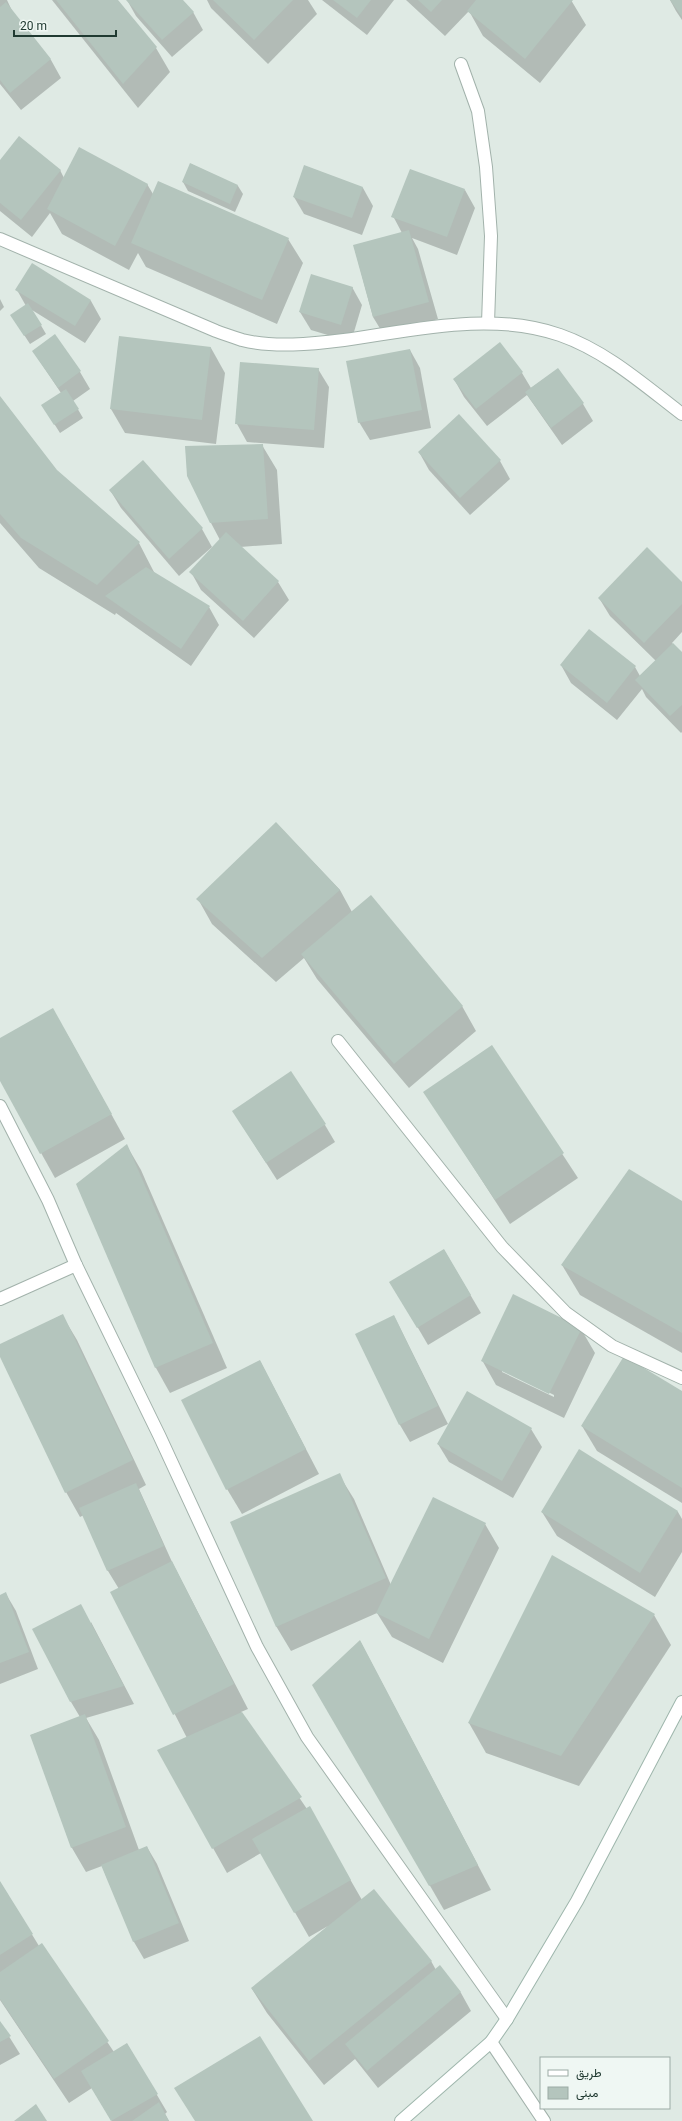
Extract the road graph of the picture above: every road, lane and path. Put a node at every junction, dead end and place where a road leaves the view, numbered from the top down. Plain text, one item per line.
1 (461, 64) dead end
2 (0, 240) edge
3 (488, 323) junction
4 (682, 414) edge
5 (338, 1040) dead end
6 (0, 1106) edge
7 (76, 1265) junction
8 (0, 1298) edge
9 (682, 1378) edge
10 (682, 1702) edge
11 (507, 2019) junction
12 (491, 2042) junction
13 (401, 2121) edge
14 (544, 2121) edge

1 - 3 street
2 - 3 street
3 - 4 street
5 - 9 street
6 - 7 street
7 - 8 street
7 - 11 street
10 - 11 street
11 - 12 street
12 - 13 street
12 - 14 street

